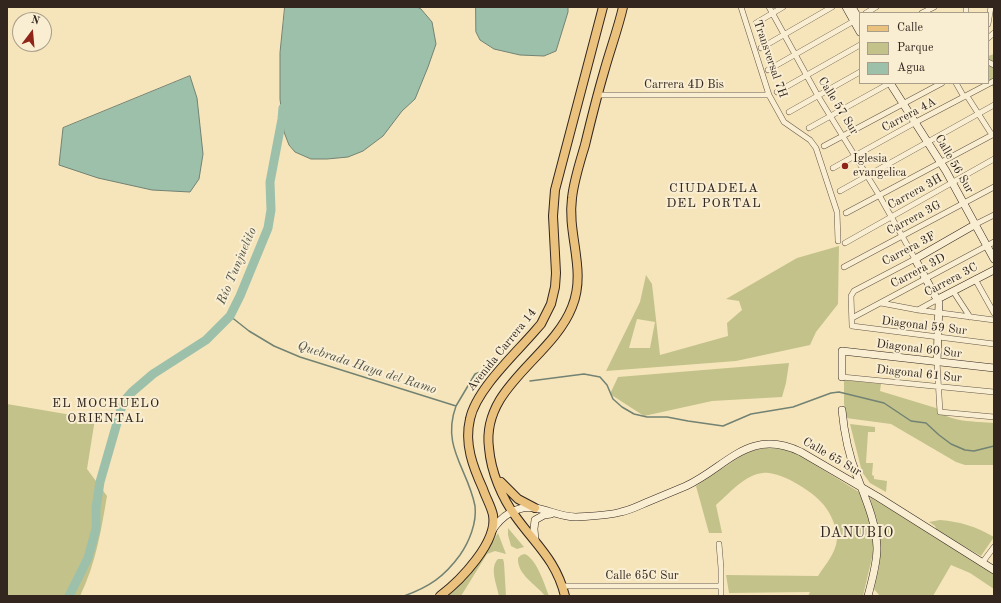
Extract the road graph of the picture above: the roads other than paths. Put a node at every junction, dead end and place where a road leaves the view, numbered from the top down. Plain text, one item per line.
1 (603, 7) edge
2 (624, 7) edge
3 (741, 7) edge
4 (769, 7) edge
5 (783, 7) edge
6 (832, 7) edge
7 (846, 7) edge
8 (852, 7) edge
9 (934, 7) edge
10 (991, 7) edge
11 (924, 12) edge
12 (772, 13) junction
13 (989, 18) edge
14 (858, 19) edge
15 (756, 23) dead end
16 (784, 35) junction
17 (859, 46) edge
18 (761, 48) dead end
19 (795, 55) junction
20 (768, 70) dead end
21 (859, 73) edge
22 (806, 76) junction
23 (888, 84) edge
24 (891, 84) edge
25 (940, 84) edge
26 (957, 84) edge
27 (988, 84) edge
28 (777, 92) dead end
29 (598, 95) junction
30 (769, 95) junction
31 (818, 96) junction
32 (966, 96) junction
33 (903, 103) junction
34 (994, 105) edge
35 (789, 112) dead end
36 (978, 114) junction
37 (831, 116) junction
38 (916, 122) junction
39 (808, 128) dead end
40 (993, 134) edge
41 (843, 135) junction
42 (928, 142) junction
43 (824, 146) dead end
44 (855, 156) junction
45 (994, 159) edge
46 (941, 162) junction
47 (833, 168) dead end
48 (867, 176) junction
49 (952, 182) junction
50 (994, 187) edge
51 (840, 191) dead end
52 (879, 195) junction
53 (964, 203) junction
54 (846, 213) dead end
55 (994, 215) edge
56 (891, 217) junction
57 (976, 224) junction
58 (902, 236) junction
59 (838, 241) dead end
60 (994, 242) edge
61 (845, 243) dead end
62 (987, 245) junction
63 (915, 259) junction
64 (994, 259) edge
65 (844, 267) dead end
66 (994, 270) edge
67 (926, 278) junction
68 (974, 279) junction
69 (953, 291) junction
70 (938, 299) junction
71 (881, 303) junction
72 (918, 310) junction
73 (939, 313) junction
74 (994, 313) edge
75 (970, 317) junction
76 (852, 318) junction
77 (994, 320) edge
78 (938, 337) junction
79 (994, 344) edge
80 (937, 362) junction
81 (994, 368) edge
82 (842, 376) joint
83 (939, 386) junction
84 (994, 392) edge
85 (842, 410) dead end
86 (994, 417) edge
87 (496, 476) junction
88 (862, 487) junction
89 (535, 508) junction
90 (512, 512) junction
91 (556, 514) junction
92 (490, 534) junction
93 (535, 540) junction
94 (719, 544) dead end
95 (994, 547) edge
96 (982, 563) junction
97 (994, 570) edge
98 (562, 586) junction
99 (721, 586) junction
100 (440, 596) edge
101 (565, 596) edge
102 (721, 596) edge
103 (868, 596) edge

1 - 92 main road, Avenida Carrera 14
2 - 29 main road
3 - 30 street, Transversal 7H
4 - 12 street, Calle 57 Sur
5 - 12 street
6 - 16 street
7 - 14 street
8 - 14 street
9 - 11 street
10 - 13 street
12 - 15 street
12 - 16 street, Calle 57 Sur
14 - 19 street
16 - 18 street
16 - 19 street, Calle 57 Sur
17 - 22 street
19 - 20 street
19 - 22 street, Calle 57 Sur
21 - 31 street
22 - 28 street
22 - 31 street, Calle 57 Sur
23 - 37 street
24 - 33 street, Calle 56 Sur
25 - 33 street
26 - 32 street
27 - 32 street, Carrera 4A
29 - 30 street, Carrera 4D Bis
29 - 87 main road
30 - 59 street, Transversal 7H
31 - 35 street
31 - 37 street, Calle 57 Sur
32 - 36 street
32 - 38 street, Carrera 4A
33 - 38 street, Calle 56 Sur
33 - 41 street
34 - 36 street
36 - 40 street
36 - 42 street
37 - 39 street
37 - 41 street, Calle 57 Sur
38 - 42 street, Calle 56 Sur
38 - 44 street, Carrera 4A
40 - 46 street
41 - 43 street
41 - 44 street, Calle 57 Sur
42 - 46 street, Calle 56 Sur
42 - 48 street
44 - 47 street, Carrera 4A
44 - 48 street, Calle 57 Sur
45 - 49 street, Carrera 3H
46 - 49 street, Calle 56 Sur
46 - 52 street
48 - 51 street
48 - 52 street, Calle 57 Sur
49 - 53 street, Calle 56 Sur
49 - 56 street, Carrera 3H
50 - 53 street, Carrera 3G
52 - 54 street
52 - 56 street, Calle 57 Sur
53 - 57 street, Calle 56 Sur
53 - 58 street, Carrera 3G
55 - 57 street
56 - 58 street, Calle 57 Sur
56 - 61 street, Carrera 3H
57 - 62 street, Calle 56 Sur
57 - 63 street, Carrera 3F
58 - 63 street, Calle 57 Sur
58 - 65 street, Carrera 3G
60 - 62 street, Carrera 3D
62 - 64 street, Calle 56 Sur
62 - 67 street, Carrera 3D
63 - 67 street, Calle 57 Sur
63 - 76 street, Carrera 3F
66 - 68 street, Carrera 3C
67 - 70 street, Calle 57 Sur
67 - 71 street, Carrera 3D
68 - 69 street, Carrera 3C
68 - 74 street
69 - 70 street, Carrera 3C
69 - 75 street
70 - 72 street, Carrera 3C
70 - 73 street
71 - 72 street
71 - 76 street, Carrera 3D
72 - 73 street
73 - 75 street
73 - 78 street
75 - 77 street
76 - 78 street, Diagonal 59 Sur
78 - 79 street, Diagonal 59 Sur
78 - 80 street
80 - 81 street, Diagonal 60 Sur
80 - 82 street, Diagonal 60 Sur
80 - 83 street
82 - 83 street, Diagonal 61 Sur
83 - 84 street, Diagonal 61 Sur
83 - 86 street
85 - 88 street
87 - 89 main road
87 - 90 main road
88 - 91 street, Calle 65 Sur
88 - 96 street, Calle 65 Sur
88 - 103 street
89 - 90 street, Calle 65 Sur
89 - 91 street, Calle 65 Sur
90 - 92 street, Calle 65 Sur
90 - 93 main road
91 - 93 street, Calle 65 Sur
92 - 100 main road, Avenida Carrera 14
93 - 98 main road
94 - 99 street
95 - 96 street
96 - 97 street, Calle 65 Sur
98 - 99 street, Calle 65C Sur
98 - 101 main road
99 - 102 street

